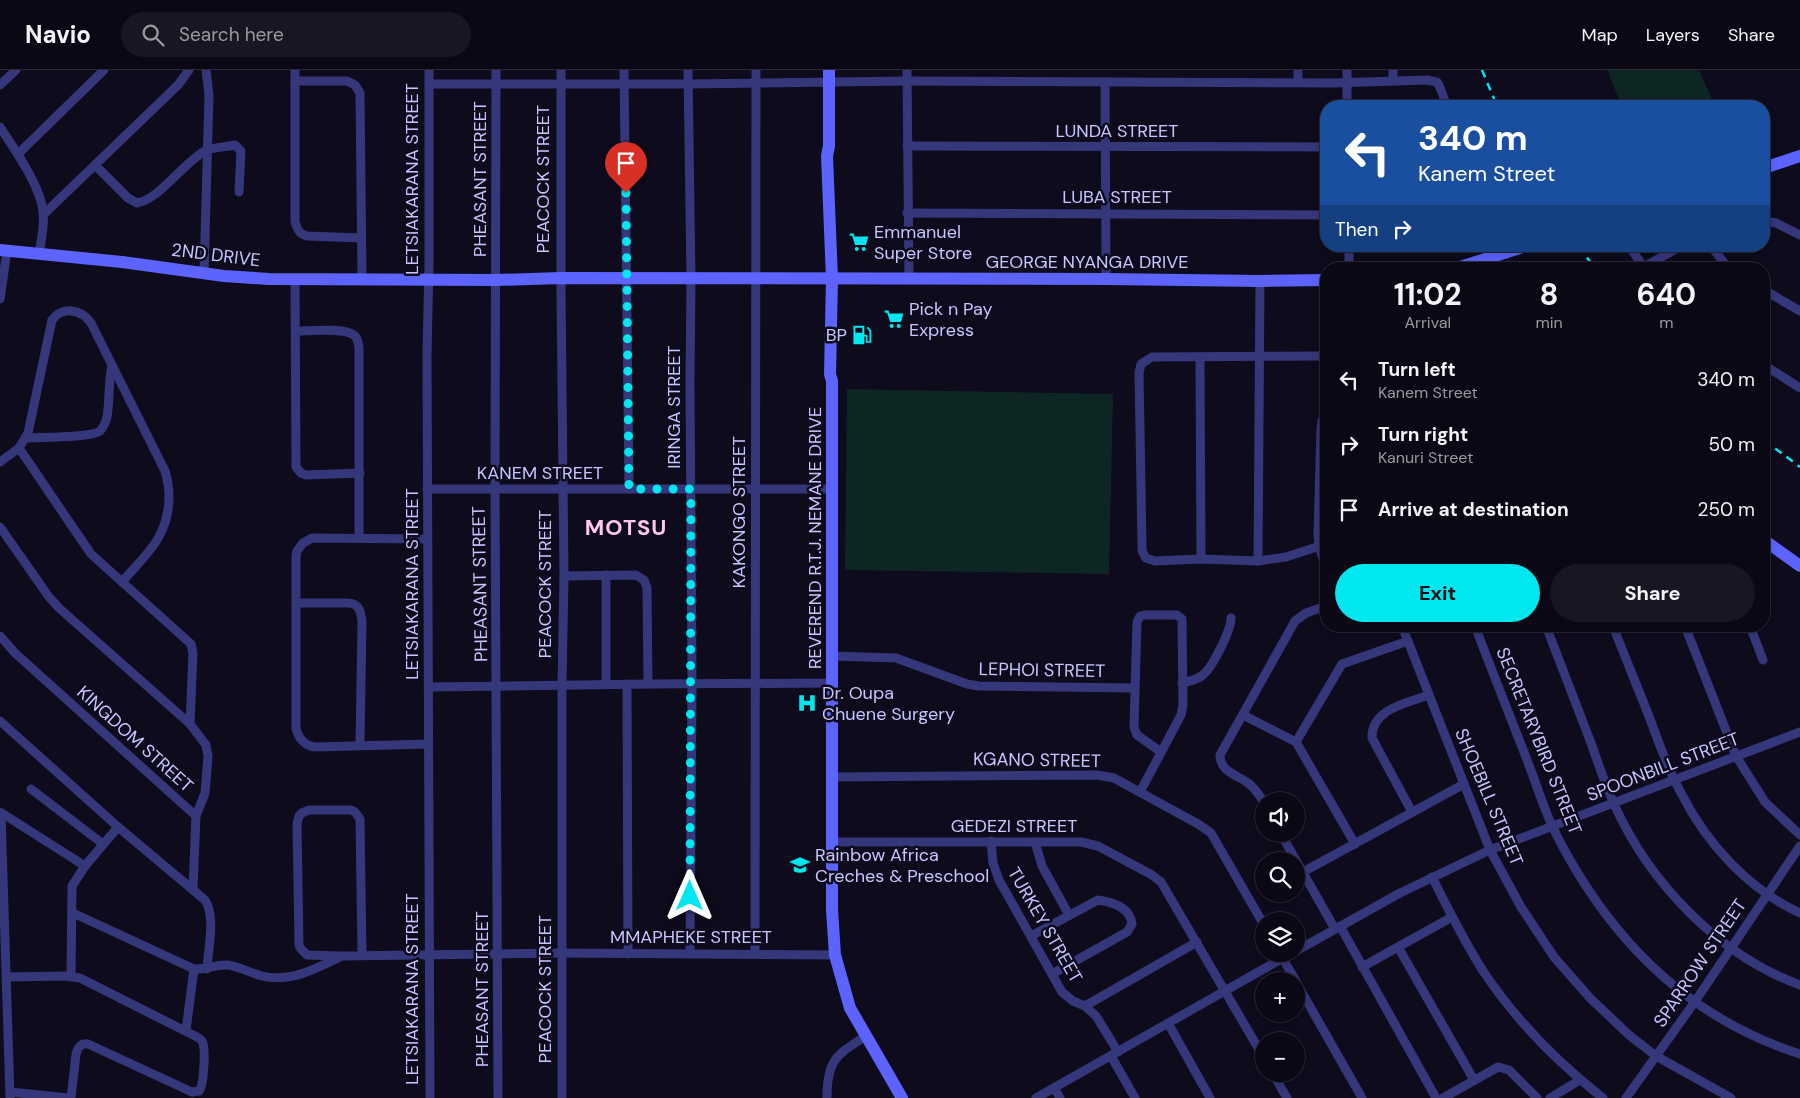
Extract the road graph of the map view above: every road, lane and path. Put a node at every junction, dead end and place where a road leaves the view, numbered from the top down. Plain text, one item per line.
1 (16, 70) edge
2 (104, 70) edge
3 (189, 70) edge
4 (206, 70) edge
5 (295, 70) edge
6 (429, 70) edge
7 (496, 70) edge
8 (561, 70) edge
9 (624, 70) edge
10 (688, 70) edge
11 (756, 70) edge
12 (907, 70) edge
13 (1298, 70) edge
14 (1347, 70) edge
15 (1393, 70) edge
16 (828, 76) edge
17 (906, 80) junction
18 (1393, 80) junction
19 (295, 81) junction
20 (756, 82) junction
21 (1105, 82) junction
22 (1298, 82) junction
23 (1347, 82) junction
24 (429, 84) junction
25 (496, 84) junction
26 (561, 84) junction
27 (624, 84) junction
28 (688, 84) junction
29 (0, 85) edge
30 (1347, 100) edge
31 (1445, 100) edge
32 (0, 127) edge
33 (907, 146) junction
34 (1106, 147) junction
35 (1320, 147) edge
36 (207, 150) junction
37 (18, 154) junction
38 (1800, 156) edge
39 (95, 165) junction
40 (1770, 166) edge
41 (239, 192) dead end
42 (908, 213) junction
43 (1106, 213) junction
44 (44, 214) junction
45 (1320, 215) edge
46 (1770, 222) edge
47 (1800, 235) edge
48 (361, 238) junction
49 (4, 251) edge
50 (1512, 252) edge
51 (1671, 252) edge
52 (39, 254) junction
53 (1490, 262) edge
54 (1655, 262) edge
55 (204, 273) junction
56 (561, 278) junction
57 (627, 278) junction
58 (362, 279) junction
59 (691, 279) junction
60 (757, 279) junction
61 (834, 279) junction
62 (909, 279) junction
63 (1106, 279) junction
64 (295, 280) junction
65 (428, 280) junction
66 (496, 280) junction
67 (1320, 280) edge
68 (1260, 281) junction
69 (1770, 294) edge
70 (0, 299) edge
71 (1800, 311) edge
72 (296, 331) junction
73 (1260, 356) junction
74 (1320, 356) edge
75 (1200, 357) junction
76 (112, 366) junction
77 (1770, 369) edge
78 (1800, 388) edge
79 (1320, 430) edge
80 (26, 438) junction
81 (19, 448) junction
82 (0, 462) edge
83 (360, 473) junction
84 (496, 488) junction
85 (427, 489) junction
86 (629, 489) junction
87 (691, 489) junction
88 (833, 489) junction
89 (562, 490) junction
90 (756, 490) junction
91 (0, 527) edge
92 (1320, 530) edge
93 (359, 538) junction
94 (427, 539) junction
95 (1770, 544) edge
96 (1320, 546) edge
97 (1201, 559) junction
98 (1258, 561) junction
99 (1800, 566) edge
100 (606, 575) junction
101 (564, 576) junction
102 (122, 582) junction
103 (296, 603) junction
104 (1320, 608) edge
105 (1232, 618) dead end
106 (1404, 632) edge
107 (1477, 632) edge
108 (1548, 632) edge
109 (1615, 632) edge
110 (1687, 632) edge
111 (1752, 632) edge
112 (0, 636) edge
113 (1408, 641) junction
114 (833, 656) junction
115 (1763, 660) dead end
116 (1182, 682) junction
117 (833, 683) junction
118 (606, 684) junction
119 (627, 684) junction
120 (648, 684) junction
121 (692, 684) junction
122 (755, 684) junction
123 (562, 685) junction
124 (497, 686) junction
125 (429, 687) junction
126 (1134, 688) junction
127 (1429, 695) junction
128 (1243, 715) junction
129 (0, 721) edge
130 (190, 724) junction
131 (1800, 732) edge
132 (1296, 742) junction
133 (428, 744) junction
134 (360, 745) junction
135 (1161, 752) junction
136 (1736, 756) junction
137 (832, 777) junction
138 (1675, 780) junction
139 (1464, 784) junction
140 (31, 789) dead end
141 (1140, 792) junction
142 (1256, 792) edge
143 (1614, 804) junction
144 (1412, 812) junction
145 (1, 813) edge
146 (196, 816) junction
147 (1553, 826) junction
148 (118, 827) junction
149 (1800, 835) edge
150 (991, 841) junction
151 (832, 842) junction
152 (1035, 842) junction
153 (103, 844) junction
154 (1355, 844) junction
155 (1800, 846) edge
156 (1490, 850) junction
157 (84, 866) junction
158 (1305, 871) edge
159 (1305, 875) edge
160 (1432, 877) junction
161 (193, 889) junction
162 (1766, 894) junction
163 (1257, 912) edge
164 (73, 913) junction
165 (1800, 913) edge
166 (1069, 915) junction
167 (1452, 917) junction
168 (1338, 928) junction
169 (1031, 936) junction
170 (1197, 942) junction
171 (1305, 945) edge
172 (1398, 947) junction
173 (1731, 947) junction
174 (563, 953) junction
175 (756, 953) junction
176 (497, 954) junction
177 (628, 954) junction
178 (690, 954) junction
179 (362, 955) junction
180 (428, 955) junction
181 (835, 955) junction
182 (342, 956) junction
183 (1272, 962) edge
184 (1362, 967) junction
185 (194, 969) junction
186 (206, 969) junction
187 (1052, 974) junction
188 (71, 976) junction
189 (7, 977) junction
190 (1800, 985) edge
191 (1224, 991) junction
192 (1305, 998) edge
193 (1694, 1002) junction
194 (1085, 1006) junction
195 (1168, 1023) junction
196 (186, 1030) junction
197 (866, 1036) junction
198 (1255, 1043) edge
199 (1114, 1054) junction
200 (1800, 1054) edge
201 (1656, 1056) junction
202 (1474, 1080) junction
203 (1580, 1080) junction
204 (1278, 1082) edge
205 (1054, 1088) junction
206 (10, 1095) edge
207 (192, 1095) edge
208 (70, 1098) edge
209 (430, 1098) edge
210 (498, 1098) edge
211 (562, 1098) edge
212 (827, 1098) edge
213 (902, 1098) edge
214 (1036, 1098) edge
215 (1060, 1098) edge
216 (1135, 1098) edge
217 (1210, 1098) edge
218 (1287, 1098) edge
219 (1362, 1098) edge
220 (1436, 1098) edge
221 (1443, 1098) edge
222 (1537, 1098) edge
223 (1550, 1098) edge
224 (1602, 1098) edge
225 (1626, 1098) edge
226 (1731, 1098) edge

1 - 29 street
2 - 37 street
3 - 39 street
4 - 36 street
5 - 19 street
6 - 24 street, LETSIAKARANA STREET
7 - 25 street, PHEASANT STREET
8 - 26 street, PEACOCK STREET
9 - 27 street
10 - 28 street, IRINGA STREET
11 - 20 street, KAKONGO STREET
12 - 17 street
13 - 22 street
14 - 23 street
15 - 18 street
16 - 17 street
16 - 20 street
16 - 61 street, REVEREND R.T.J. NEMANE DRIVE
17 - 21 street
17 - 33 street
18 - 23 street
18 - 31 street
19 - 48 street
19 - 48 street
20 - 28 street
20 - 60 street, KAKONGO STREET
21 - 22 street
21 - 34 street
22 - 23 street
23 - 30 street
24 - 25 street
24 - 65 street, LETSIAKARANA STREET
25 - 26 street
25 - 66 street, PHEASANT STREET
26 - 27 street
26 - 56 street, PEACOCK STREET
27 - 28 street
27 - 57 street
28 - 59 street, IRINGA STREET
32 - 37 street
33 - 34 street, LUNDA STREET
33 - 42 street
34 - 35 street, LUNDA STREET
34 - 43 street
36 - 39 street
36 - 41 street
36 - 55 street
37 - 44 street
38 - 40 street
39 - 44 street
42 - 43 street, LUBA STREET
42 - 62 street
43 - 45 street, LUBA STREET
43 - 63 street
44 - 52 street
46 - 47 street
48 - 58 street
49 - 52 street, 2ND DRIVE
49 - 70 street
50 - 53 street
51 - 54 street
52 - 55 street, 2ND DRIVE
55 - 64 street, 2ND DRIVE
56 - 57 street, GEORGE NYANGA DRIVE
56 - 66 street, GEORGE NYANGA DRIVE
56 - 89 street, PEACOCK STREET
57 - 59 street, GEORGE NYANGA DRIVE
57 - 86 street
58 - 64 street, 2ND DRIVE
58 - 65 street, 2ND DRIVE
59 - 60 street, GEORGE NYANGA DRIVE
59 - 87 street, IRINGA STREET
60 - 61 street, GEORGE NYANGA DRIVE
60 - 90 street, KAKONGO STREET
61 - 62 street, GEORGE NYANGA DRIVE
61 - 88 street, REVEREND R.T.J. NEMANE DRIVE
62 - 63 street, GEORGE NYANGA DRIVE
63 - 68 street, GEORGE NYANGA DRIVE
64 - 72 street
65 - 66 street, GEORGE NYANGA DRIVE
65 - 85 street, LETSIAKARANA STREET
66 - 84 street, PHEASANT STREET
67 - 68 street, GEORGE NYANGA DRIVE
68 - 73 street
69 - 71 street
72 - 83 street
72 - 83 street
73 - 74 street
73 - 75 street
73 - 98 street
75 - 97 street
75 - 97 street
76 - 80 street
76 - 80 street
76 - 102 street
77 - 78 street
79 - 92 street
80 - 81 street
81 - 82 street
81 - 102 street
83 - 93 street
84 - 85 street, KANEM STREET
84 - 89 street, KANEM STREET
84 - 124 street, PHEASANT STREET
85 - 94 street, LETSIAKARANA STREET
86 - 87 street, KANEM STREET
86 - 89 street, KANEM STREET
87 - 90 street, KANEM STREET
87 - 121 street, IRINGA STREET
88 - 90 street, KANEM STREET
88 - 114 street, REVEREND R.T.J. NEMANE DRIVE
89 - 101 street, PEACOCK STREET
90 - 122 street, KAKONGO STREET
91 - 130 street
93 - 94 street
93 - 103 street
94 - 125 street, LETSIAKARANA STREET
95 - 99 street
96 - 98 street
97 - 98 street
100 - 101 street
100 - 118 street
100 - 120 street
101 - 123 street, PEACOCK STREET
102 - 130 street
103 - 134 street
103 - 134 street
104 - 128 street
105 - 116 street
106 - 113 street, SHOEBILL STREET
107 - 147 street, SECRETARYBIRD STREET
108 - 143 street
109 - 138 street
110 - 136 street
111 - 115 street
112 - 146 street, KINGDOM STREET
113 - 127 street, SHOEBILL STREET
113 - 132 street
114 - 117 street, REVEREND R.T.J. NEMANE DRIVE
114 - 126 street, LEPHOI STREET
116 - 126 street
116 - 135 street
117 - 122 street
117 - 137 street, REVEREND R.T.J. NEMANE DRIVE
118 - 119 street
118 - 123 street
119 - 120 street
119 - 177 street
120 - 121 street
121 - 122 street
121 - 178 street, IRINGA STREET
122 - 175 street, KAKONGO STREET
123 - 124 street
123 - 174 street, PEACOCK STREET
124 - 125 street
124 - 176 street, PHEASANT STREET
125 - 133 street, LETSIAKARANA STREET
126 - 135 street
127 - 139 street, SHOEBILL STREET
127 - 144 street
128 - 132 street
128 - 142 street
129 - 148 street
130 - 146 street
131 - 136 street, SPOONBILL STREET
132 - 154 street
133 - 134 street
133 - 180 street, LETSIAKARANA STREET
135 - 141 street
136 - 138 street, SPOONBILL STREET
136 - 149 street
137 - 141 street, KGANO STREET
137 - 151 street, REVEREND R.T.J. NEMANE DRIVE
138 - 143 street, SPOONBILL STREET
138 - 162 street
139 - 144 street
139 - 156 street, SHOEBILL STREET
140 - 153 street
141 - 163 street, KGANO STREET
143 - 147 street, SPOONBILL STREET
143 - 173 street
144 - 154 street
145 - 157 street
145 - 189 street
146 - 161 street, KINGDOM STREET
147 - 156 street, SPOONBILL STREET
147 - 193 street, SECRETARYBIRD STREET
148 - 153 street
148 - 161 street
150 - 151 street, GEDEZI STREET
150 - 152 street, GEDEZI STREET
150 - 169 street, TURKEY STREET
151 - 181 street, REVEREND R.T.J. NEMANE DRIVE
152 - 166 street
152 - 170 street, GEDEZI STREET
153 - 157 street
154 - 158 street
155 - 162 street, SPARROW STREET
156 - 160 street, SPOONBILL STREET
156 - 201 street, SHOEBILL STREET
157 - 164 street
159 - 168 street
160 - 167 street
160 - 168 street, SPOONBILL STREET
161 - 186 street
162 - 165 street
162 - 173 street, SPARROW STREET
164 - 185 street
164 - 188 street
166 - 169 street
166 - 187 street
167 - 172 street
167 - 203 street
168 - 171 street, SPOONBILL STREET
168 - 184 street
169 - 187 street, TURKEY STREET
170 - 191 street, GEDEZI STREET
170 - 194 street, TURKEY STREET
172 - 184 street
172 - 202 street
173 - 190 street
173 - 193 street, SPARROW STREET
174 - 176 street, MMAPHEKE STREET
174 - 177 street, MMAPHEKE STREET
174 - 211 street, PEACOCK STREET
175 - 178 street, MMAPHEKE STREET
175 - 181 street, MMAPHEKE STREET
176 - 180 street, MMAPHEKE STREET
176 - 210 street, PHEASANT STREET
177 - 178 street, MMAPHEKE STREET
179 - 180 street, MMAPHEKE STREET
179 - 182 street, MMAPHEKE STREET
179 - 182 street
180 - 209 street, LETSIAKARANA STREET
181 - 197 street, REVEREND R.T.J. NEMANE DRIVE
182 - 186 street, MMAPHEKE STREET
183 - 191 street
184 - 220 street
185 - 186 street, MMAPHEKE STREET
185 - 196 street
187 - 194 street, TURKEY STREET
188 - 189 street
188 - 196 street
189 - 206 street
191 - 195 street
191 - 198 street, GEDEZI STREET
192 - 219 street
193 - 200 street, SECRETARYBIRD STREET
193 - 201 street, SPARROW STREET
194 - 199 street
195 - 199 street
195 - 217 street
196 - 207 street
197 - 212 street
197 - 213 street, REVEREND R.T.J. NEMANE DRIVE
199 - 205 street
199 - 216 street
201 - 225 street, SPARROW STREET
201 - 226 street, SHOEBILL STREET
202 - 221 street
202 - 222 street
203 - 223 street
203 - 224 street
204 - 218 street
205 - 214 street
205 - 215 street
206 - 208 street
207 - 208 street

